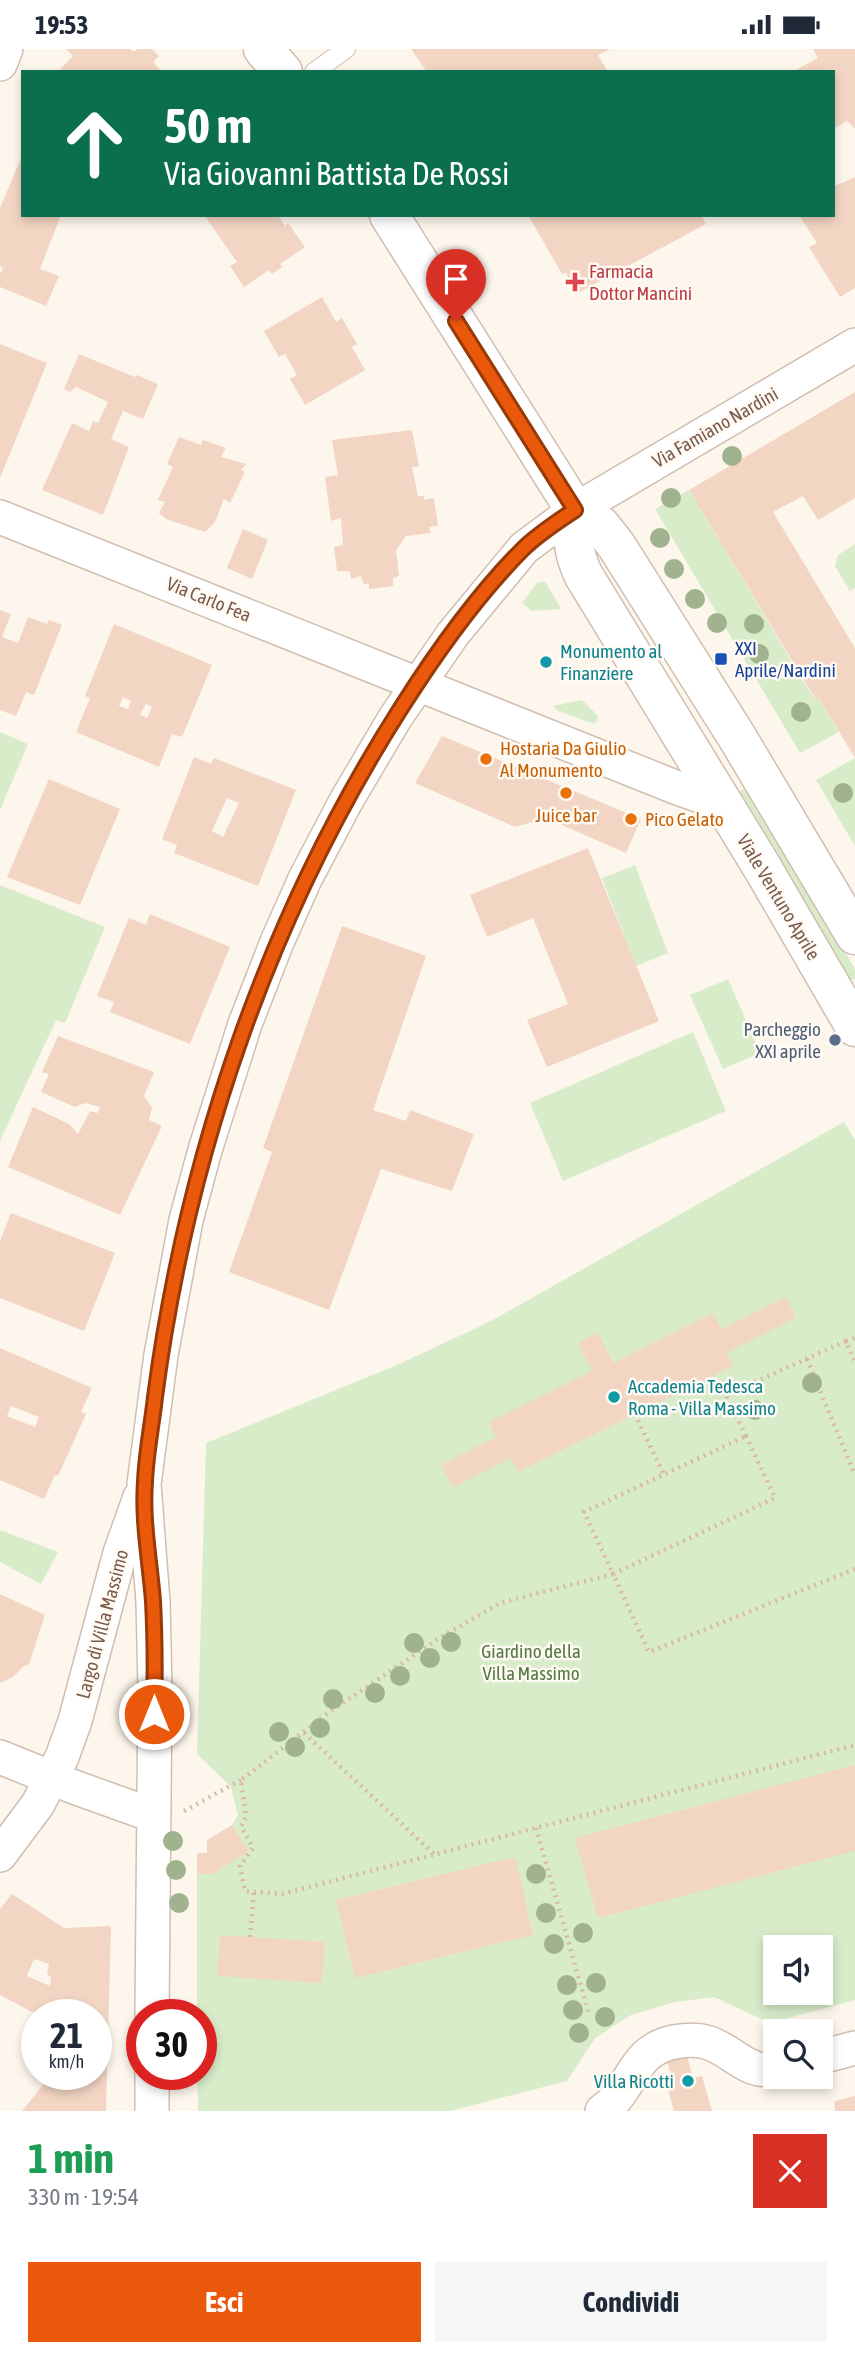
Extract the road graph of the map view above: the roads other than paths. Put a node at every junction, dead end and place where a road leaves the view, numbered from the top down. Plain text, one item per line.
1 (6, 49) edge
2 (263, 49) edge
3 (345, 49) edge
4 (0, 64) edge
5 (281, 70) edge
6 (317, 70) edge
7 (390, 217) edge
8 (855, 345) edge
9 (575, 510) junction
10 (0, 517) edge
11 (417, 683) junction
12 (723, 803) junction
13 (855, 935) edge
14 (853, 1019) edge
15 (144, 1485) junction
16 (0, 1757) edge
17 (52, 1778) junction
18 (152, 1815) junction
19 (0, 1855) edge
20 (152, 1999) edge
21 (855, 2048) edge
22 (833, 2054) edge
23 (763, 2070) edge
24 (152, 2090) edge
25 (152, 2111) edge
26 (601, 2111) edge

1 - 4 street
2 - 5 street
3 - 6 lane
7 - 9 street
8 - 9 street, Via Famiano Nardini
9 - 11 street, Via Famiano Nardini
9 - 12 street, Viale Ventuno Aprile
9 - 13 street
10 - 11 street, Via Carlo Fea
11 - 12 street, Via Carlo Fea
11 - 15 street, Via Famiano Nardini
12 - 14 street, Viale Ventuno Aprile
15 - 17 street, Largo di Villa Massimo
15 - 18 street, Largo di Villa Massimo
16 - 17 street
17 - 18 street
17 - 19 street, Largo di Villa Massimo
18 - 20 street, Largo di Villa Massimo
21 - 22 street
23 - 26 street
24 - 25 street

